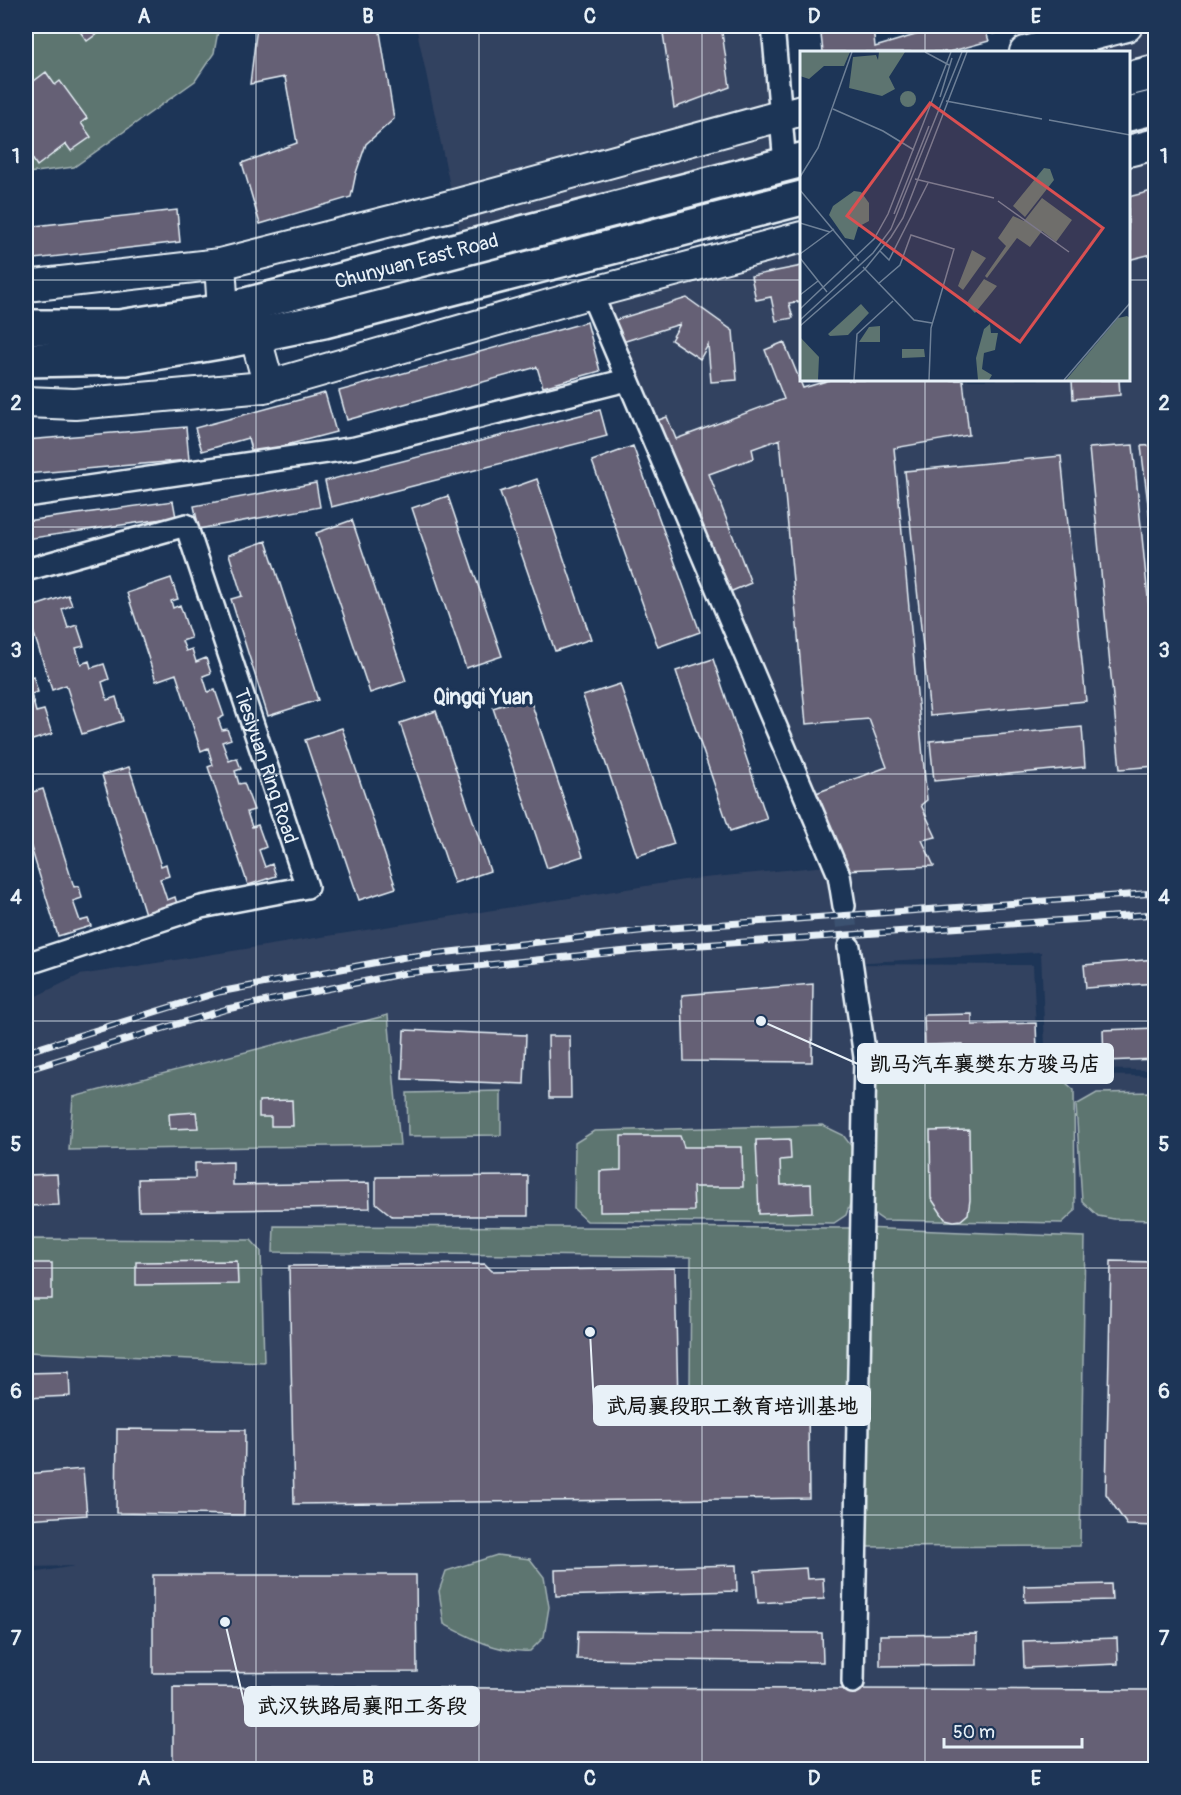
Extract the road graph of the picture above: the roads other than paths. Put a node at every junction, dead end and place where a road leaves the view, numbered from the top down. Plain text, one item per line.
1 (773, 26) edge
2 (1127, 26) edge
3 (1029, 51) edge
4 (1155, 72) edge
5 (1130, 78) edge
6 (1155, 107) edge
7 (791, 113) edge
8 (1130, 113) edge
9 (1155, 144) edge
10 (1130, 150) edge
11 (793, 162) edge
12 (800, 198) edge
13 (730, 216) junction
14 (800, 237) edge
15 (742, 253) junction
16 (578, 256) junction
17 (220, 264) junction
18 (26, 286) edge
19 (591, 293) junction
20 (224, 311) junction
21 (26, 327) edge
22 (255, 335) junction
23 (26, 360) edge
24 (627, 380) junction
25 (269, 386) junction
26 (26, 402) edge
27 (26, 496) edge
28 (26, 570) edge
29 (844, 906) tunnel mouth
30 (849, 947) tunnel mouth
31 (26, 964) edge
32 (853, 1682) dead end

1 - 7 street
2 - 3 street
4 - 5 main road
6 - 8 main road
7 - 11 street
7 - 17 street
9 - 10 street
11 - 20 main road, Chunyuan East Road
12 - 13 main road, Chunyuan East Road
13 - 15 street
13 - 16 main road, Chunyuan East Road
14 - 15 street
15 - 19 street
16 - 19 street
16 - 22 main road, Chunyuan East Road
17 - 18 street
17 - 20 street
19 - 24 street
19 - 25 street
20 - 21 main road, Chunyuan East Road
22 - 23 main road, Chunyuan East Road
22 - 25 street
24 - 27 street
24 - 29 street
25 - 26 street
28 - 31 street, Tiesiyuan Ring Road
30 - 32 street

